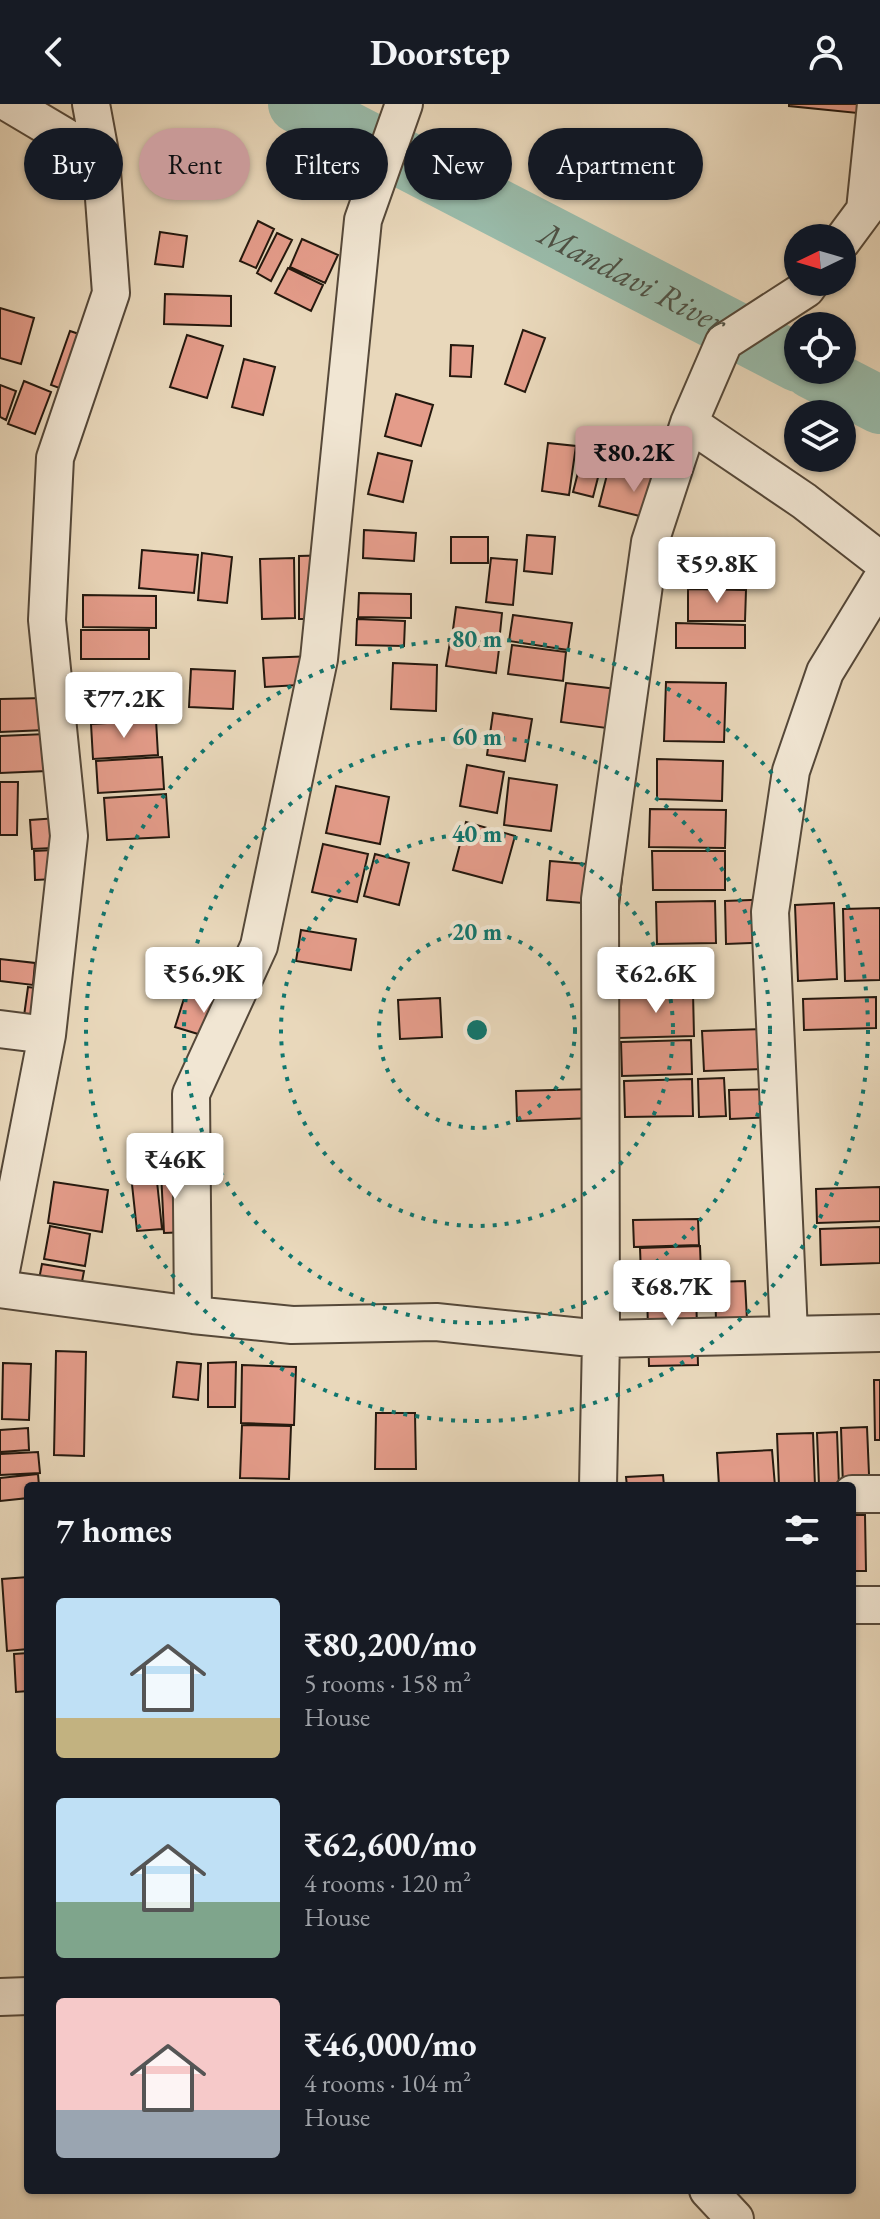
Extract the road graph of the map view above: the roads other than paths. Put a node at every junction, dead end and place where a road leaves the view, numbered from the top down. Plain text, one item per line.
1 (10, 104) edge
2 (91, 104) edge
3 (404, 104) edge
4 (876, 104) edge
5 (50, 128) edge
6 (95, 128) edge
7 (104, 200) edge
8 (855, 224) edge
9 (795, 296) edge
10 (689, 423) junction
11 (880, 560) edge
12 (880, 582) edge
13 (0, 1029) edge
14 (47, 1035) junction
15 (0, 1276) edge
16 (0, 1289) edge
17 (193, 1315) junction
18 (789, 1333) junction
19 (880, 1333) edge
20 (601, 1339) junction
21 (598, 1482) edge
22 (856, 1494) edge
23 (880, 1494) edge
24 (856, 1605) edge
25 (880, 1605) edge
26 (24, 1996) edge
27 (0, 1997) edge
28 (712, 2194) edge
29 (735, 2219) edge

1 - 5 street
2 - 6 street
3 - 17 street
4 - 8 street
7 - 14 street
9 - 10 street
10 - 11 street
10 - 20 street
12 - 18 street
13 - 14 street
14 - 15 street
16 - 17 street
17 - 20 street
18 - 19 street
18 - 20 street
20 - 21 street
22 - 23 street
24 - 25 street
26 - 27 street
28 - 29 street

